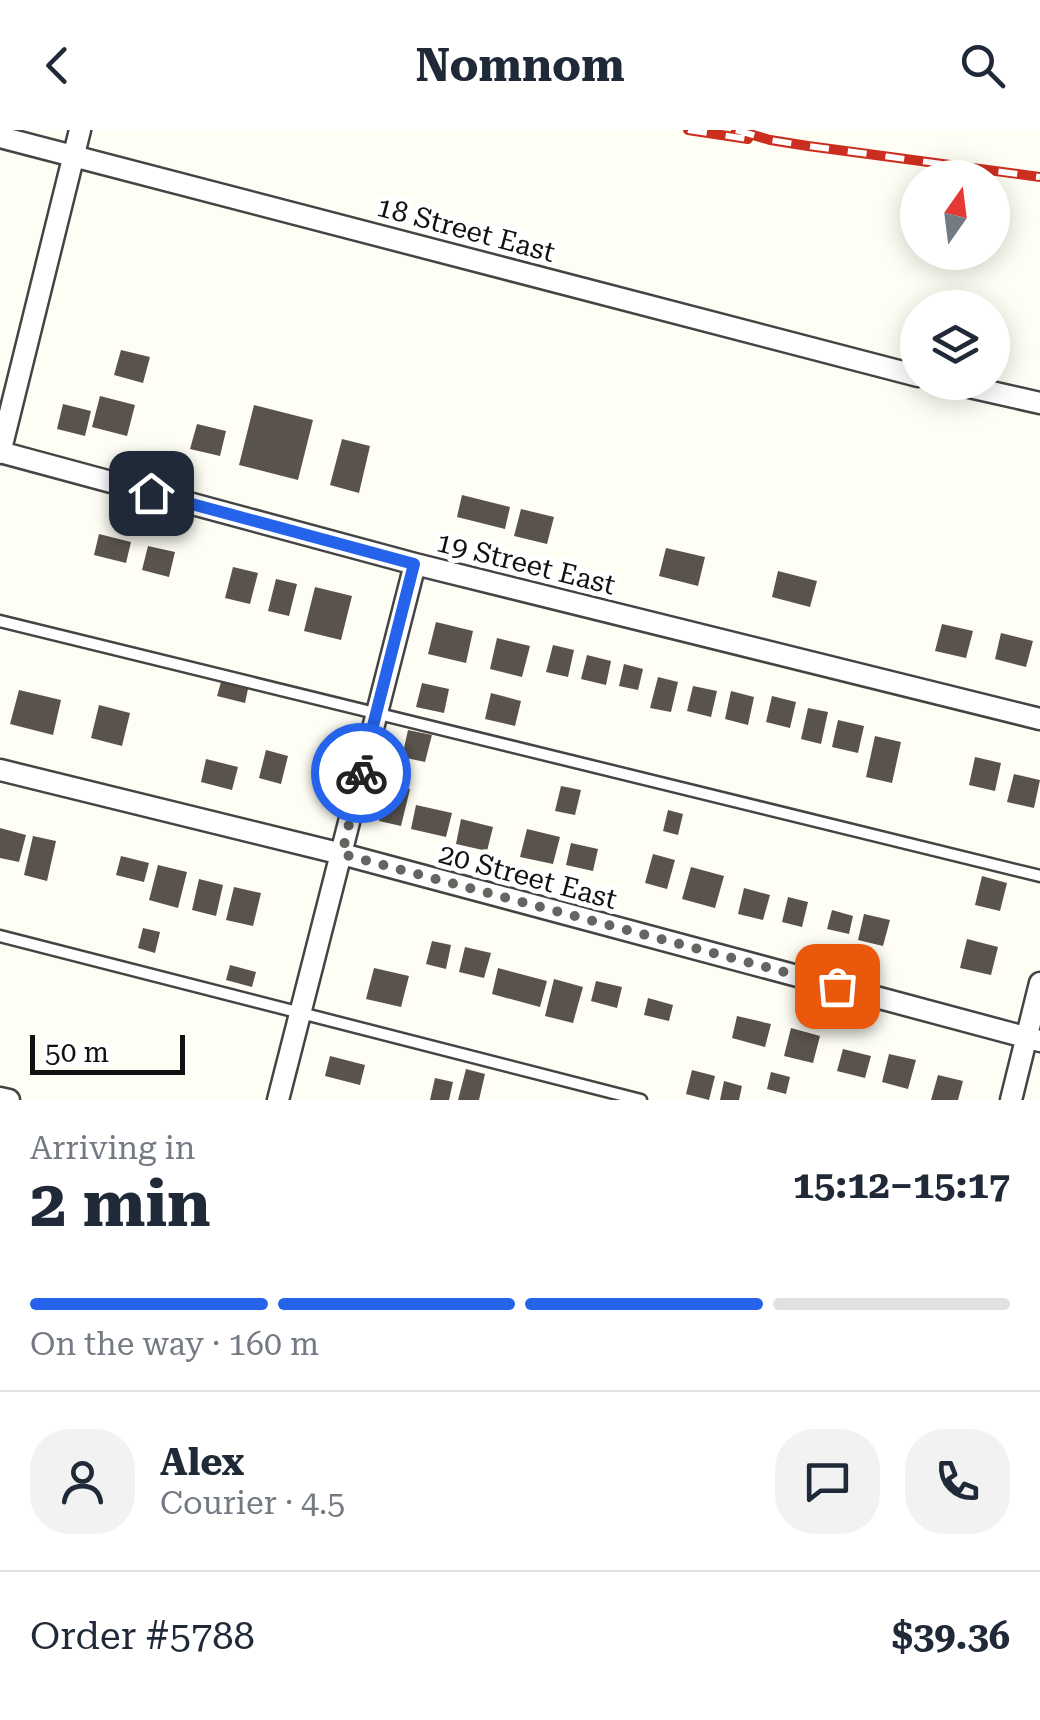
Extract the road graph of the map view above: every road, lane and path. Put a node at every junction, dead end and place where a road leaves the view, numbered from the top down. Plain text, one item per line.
1 (80, 130) edge
2 (0, 138) edge
3 (74, 156) junction
4 (900, 371) edge
5 (1010, 396) edge
6 (1040, 402) edge
7 (0, 453) edge
8 (414, 564) junction
9 (0, 621) edge
10 (376, 713) junction
11 (1040, 718) edge
12 (0, 770) edge
13 (342, 854) junction
14 (1040, 876) edge
15 (0, 936) edge
16 (1040, 983) edge
17 (301, 1012) junction
18 (1034, 1039) edge
19 (0, 1098) edge
20 (9, 1100) edge
21 (278, 1100) edge
22 (640, 1100) edge
23 (1012, 1100) edge

1 - 3 street
2 - 3 street, 18 Street East
3 - 4 street, 18 Street East
3 - 7 street
5 - 6 street
7 - 8 street, 19 Street East
8 - 10 street
8 - 11 street, 19 Street East
9 - 10 lane
10 - 13 street
10 - 14 lane
12 - 13 street, 20 Street East
13 - 17 street
13 - 18 street, 20 Street East
15 - 17 lane
16 - 18 street
17 - 21 street
17 - 22 lane
18 - 23 street
19 - 20 street

